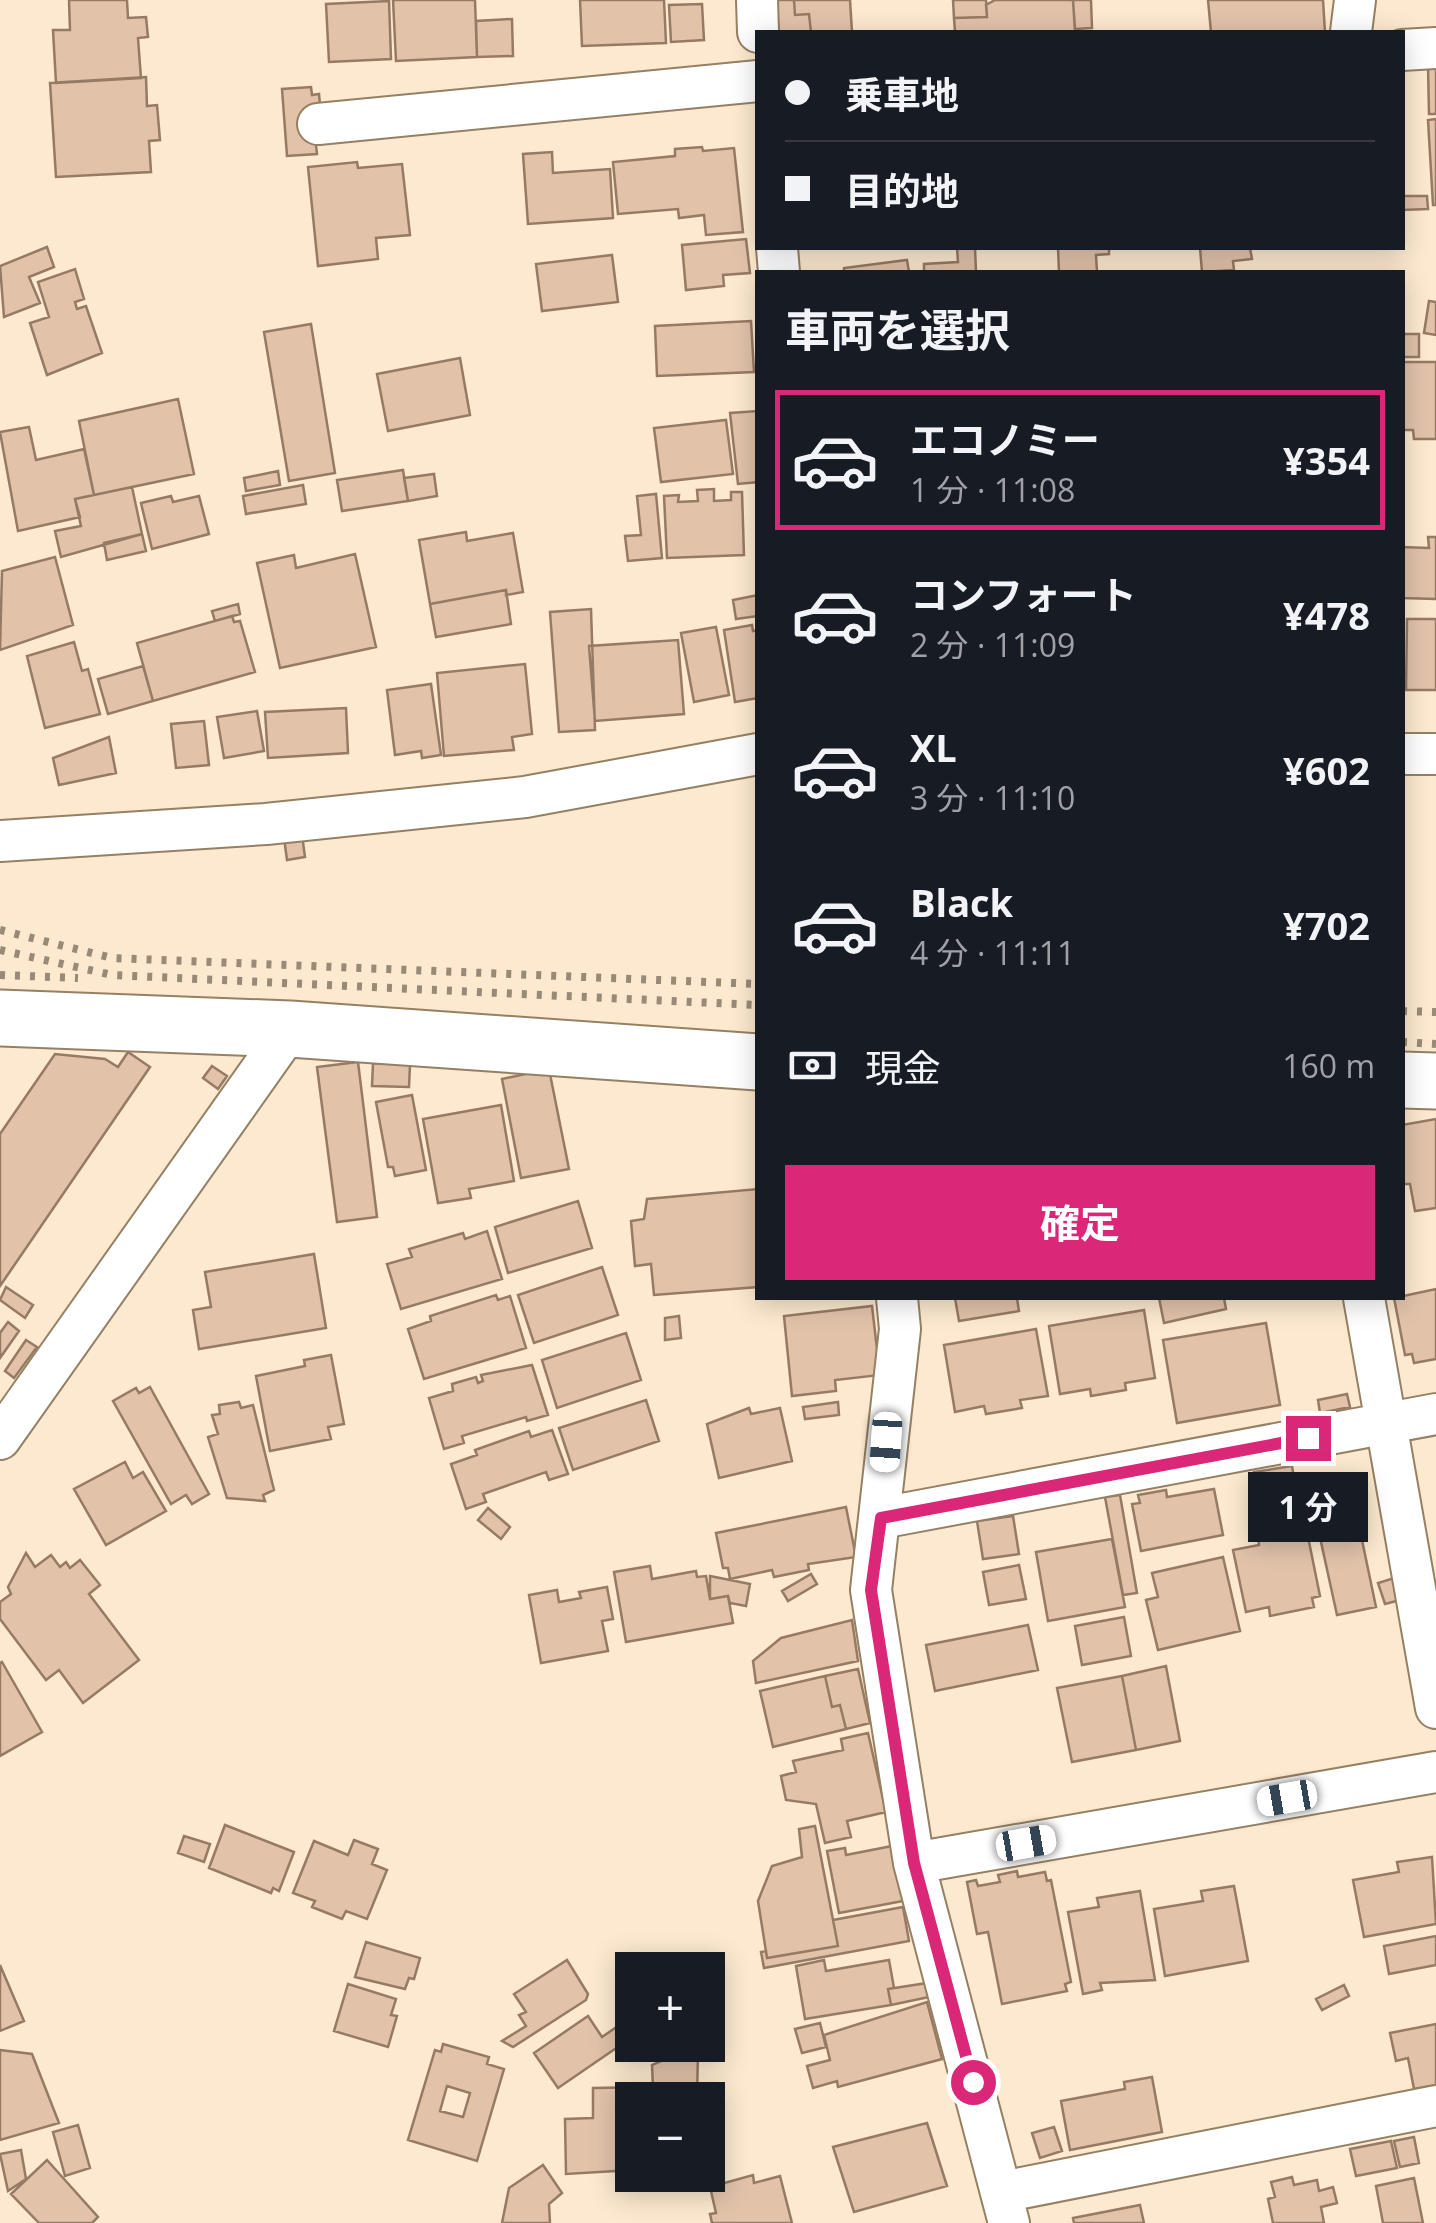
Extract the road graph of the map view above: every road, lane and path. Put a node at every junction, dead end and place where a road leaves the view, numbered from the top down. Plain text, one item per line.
1 (757, 0) edge
2 (1355, 0) edge
3 (758, 30) edge
4 (1350, 30) edge
5 (1436, 48) edge
6 (1405, 50) edge
7 (755, 81) edge
8 (318, 124) dead end
9 (1405, 754) edge
10 (1436, 754) edge
11 (755, 755) edge
12 (0, 840) edge
13 (0, 1018) edge
14 (290, 1029) junction
15 (755, 1062) edge
16 (1405, 1080) edge
17 (1436, 1082) edge
18 (896, 1300) edge
19 (1364, 1300) edge
20 (1436, 1414) edge
21 (1386, 1423) junction
22 (0, 1439) edge
23 (881, 1518) junction
24 (1436, 1708) edge
25 (1436, 1772) edge
26 (914, 1863) junction
27 (1436, 2106) edge
28 (1005, 2208) edge

1 - 3 street
2 - 4 street
5 - 6 street
7 - 8 street
9 - 10 street
11 - 12 street
13 - 14 street
14 - 15 street
14 - 22 street
16 - 17 street
18 - 23 street
19 - 21 street
20 - 21 street
21 - 23 street
21 - 24 street
23 - 26 street
25 - 26 street
26 - 28 street
27 - 28 street

